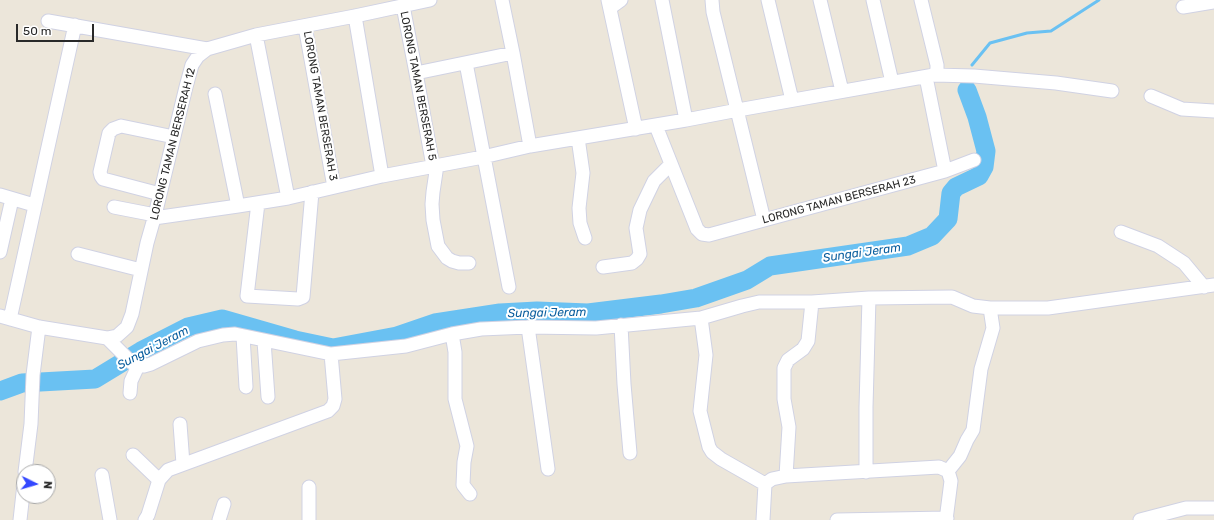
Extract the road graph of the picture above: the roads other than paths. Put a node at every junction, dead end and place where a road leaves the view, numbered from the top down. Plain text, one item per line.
1 (430, 0) edge
2 (502, 0) edge
3 (621, 0) edge
4 (662, 0) edge
5 (712, 0) edge
6 (768, 0) edge
7 (820, 0) edge
8 (873, 0) edge
9 (921, 0) edge
10 (1214, 2) edge
11 (609, 4) edge
12 (403, 6) junction
13 (1183, 7) dead end
14 (355, 16) junction
15 (48, 21) dead end
16 (75, 25) junction
17 (305, 26) junction
18 (256, 35) junction
19 (207, 49) junction
20 (513, 53) junction
21 (466, 63) junction
22 (416, 73) junction
23 (930, 76) junction
24 (892, 82) junction
25 (842, 91) junction
26 (1112, 91) dead end
27 (215, 94) dead end
28 (1151, 96) dead end
29 (792, 100) junction
30 (738, 110) junction
31 (1214, 111) edge
32 (686, 120) junction
33 (656, 126) junction
34 (636, 129) junction
35 (174, 137) junction
36 (578, 138) junction
37 (530, 146) junction
38 (483, 157) junction
39 (974, 160) dead end
40 (671, 164) junction
41 (435, 166) junction
42 (945, 171) junction
43 (382, 176) junction
44 (334, 187) junction
45 (312, 192) junction
46 (160, 194) junction
47 (6, 197) edge
48 (288, 198) junction
49 (258, 203) junction
50 (34, 205) junction
51 (238, 206) junction
52 (114, 207) dead end
53 (155, 216) junction
54 (764, 220) junction
55 (1121, 232) dead end
56 (585, 238) dead end
57 (0, 252) edge
58 (78, 254) dead end
59 (469, 263) dead end
60 (603, 268) dead end
61 (141, 270) junction
62 (1209, 286) edge
63 (509, 287) dead end
64 (869, 298) junction
65 (812, 302) junction
66 (990, 308) junction
67 (5, 317) edge
68 (701, 318) junction
69 (621, 325) junction
70 (39, 327) junction
71 (528, 327) junction
72 (452, 334) junction
73 (243, 336) junction
74 (107, 338) junction
75 (264, 341) junction
76 (331, 354) junction
77 (131, 361) junction
78 (246, 387) dead end
79 (130, 393) dead end
80 (268, 397) dead end
81 (180, 424) dead end
82 (630, 453) dead end
83 (133, 455) dead end
84 (26, 464) edge
85 (183, 464) junction
86 (548, 469) dead end
87 (948, 471) junction
88 (866, 472) junction
89 (102, 476) dead end
90 (786, 476) junction
91 (159, 480) junction
92 (765, 484) junction
93 (309, 487) dead end
94 (470, 494) dead end
95 (22, 504) edge
96 (224, 504) dead end
97 (1214, 508) edge
98 (946, 519) edge
99 (20, 520) edge
100 (110, 520) edge
101 (145, 520) edge
102 (219, 520) edge
103 (309, 520) edge
104 (763, 520) edge
105 (837, 520) edge
106 (1140, 520) edge

1 - 12 street, LORONG TAMAN BERSERAH 12
2 - 20 street
3 - 11 street
4 - 32 street
5 - 30 street
6 - 29 street
7 - 25 street
8 - 24 street
9 - 23 street
10 - 13 street
11 - 34 street
12 - 14 street, LORONG TAMAN BERSERAH 12
12 - 22 street, LORONG TAMAN BERSERAH 5
14 - 17 street, LORONG TAMAN BERSERAH 12
14 - 43 street
15 - 16 street
16 - 19 street
16 - 50 street
17 - 18 street, LORONG TAMAN BERSERAH 12
17 - 44 street, LORONG TAMAN BERSERAH 3
18 - 19 street, LORONG TAMAN BERSERAH 12
18 - 48 street
19 - 35 street, LORONG TAMAN BERSERAH 12
20 - 21 street
20 - 37 street
21 - 22 street
21 - 38 street
22 - 41 street, LORONG TAMAN BERSERAH 5
23 - 24 street
23 - 26 street
23 - 42 street
24 - 25 street
25 - 29 street
27 - 51 street
28 - 31 street
29 - 30 street
30 - 32 street
30 - 54 street
32 - 33 street
33 - 34 street
33 - 40 street
34 - 36 street
35 - 46 street, LORONG TAMAN BERSERAH 12
35 - 46 street
36 - 37 street
36 - 56 street
37 - 38 street
38 - 41 street
38 - 63 street
39 - 42 street, LORONG TAMAN BERSERAH 23
40 - 54 street, LORONG TAMAN BERSERAH 23
40 - 60 street
41 - 43 street
41 - 59 street, LORONG TAMAN BERSERAH 5
42 - 54 street, LORONG TAMAN BERSERAH 23
43 - 44 street
44 - 45 street
45 - 48 street
45 - 49 street
46 - 53 street, LORONG TAMAN BERSERAH 12
47 - 50 street
47 - 57 street
48 - 49 street
49 - 51 street
50 - 67 street
51 - 53 street
52 - 53 street
53 - 61 street, LORONG TAMAN BERSERAH 12
55 - 62 street
58 - 61 street
61 - 74 street, LORONG TAMAN BERSERAH 12
62 - 66 street
64 - 65 street
64 - 66 street
64 - 88 street
65 - 68 street
65 - 90 street
66 - 87 street
67 - 70 street
68 - 69 street
68 - 92 street
69 - 71 street
69 - 82 street
70 - 74 street
70 - 84 street
71 - 72 street
71 - 86 street
72 - 76 street
72 - 94 street
73 - 75 street
73 - 77 street
73 - 78 street
74 - 77 street
75 - 76 street
75 - 80 street
76 - 85 street
77 - 79 street
81 - 85 street
83 - 91 street
85 - 91 street
87 - 88 street
87 - 98 street
88 - 90 street
89 - 100 street
90 - 92 street
91 - 101 street
92 - 104 street
93 - 103 street
95 - 99 street
96 - 102 street
97 - 106 street
98 - 105 street

